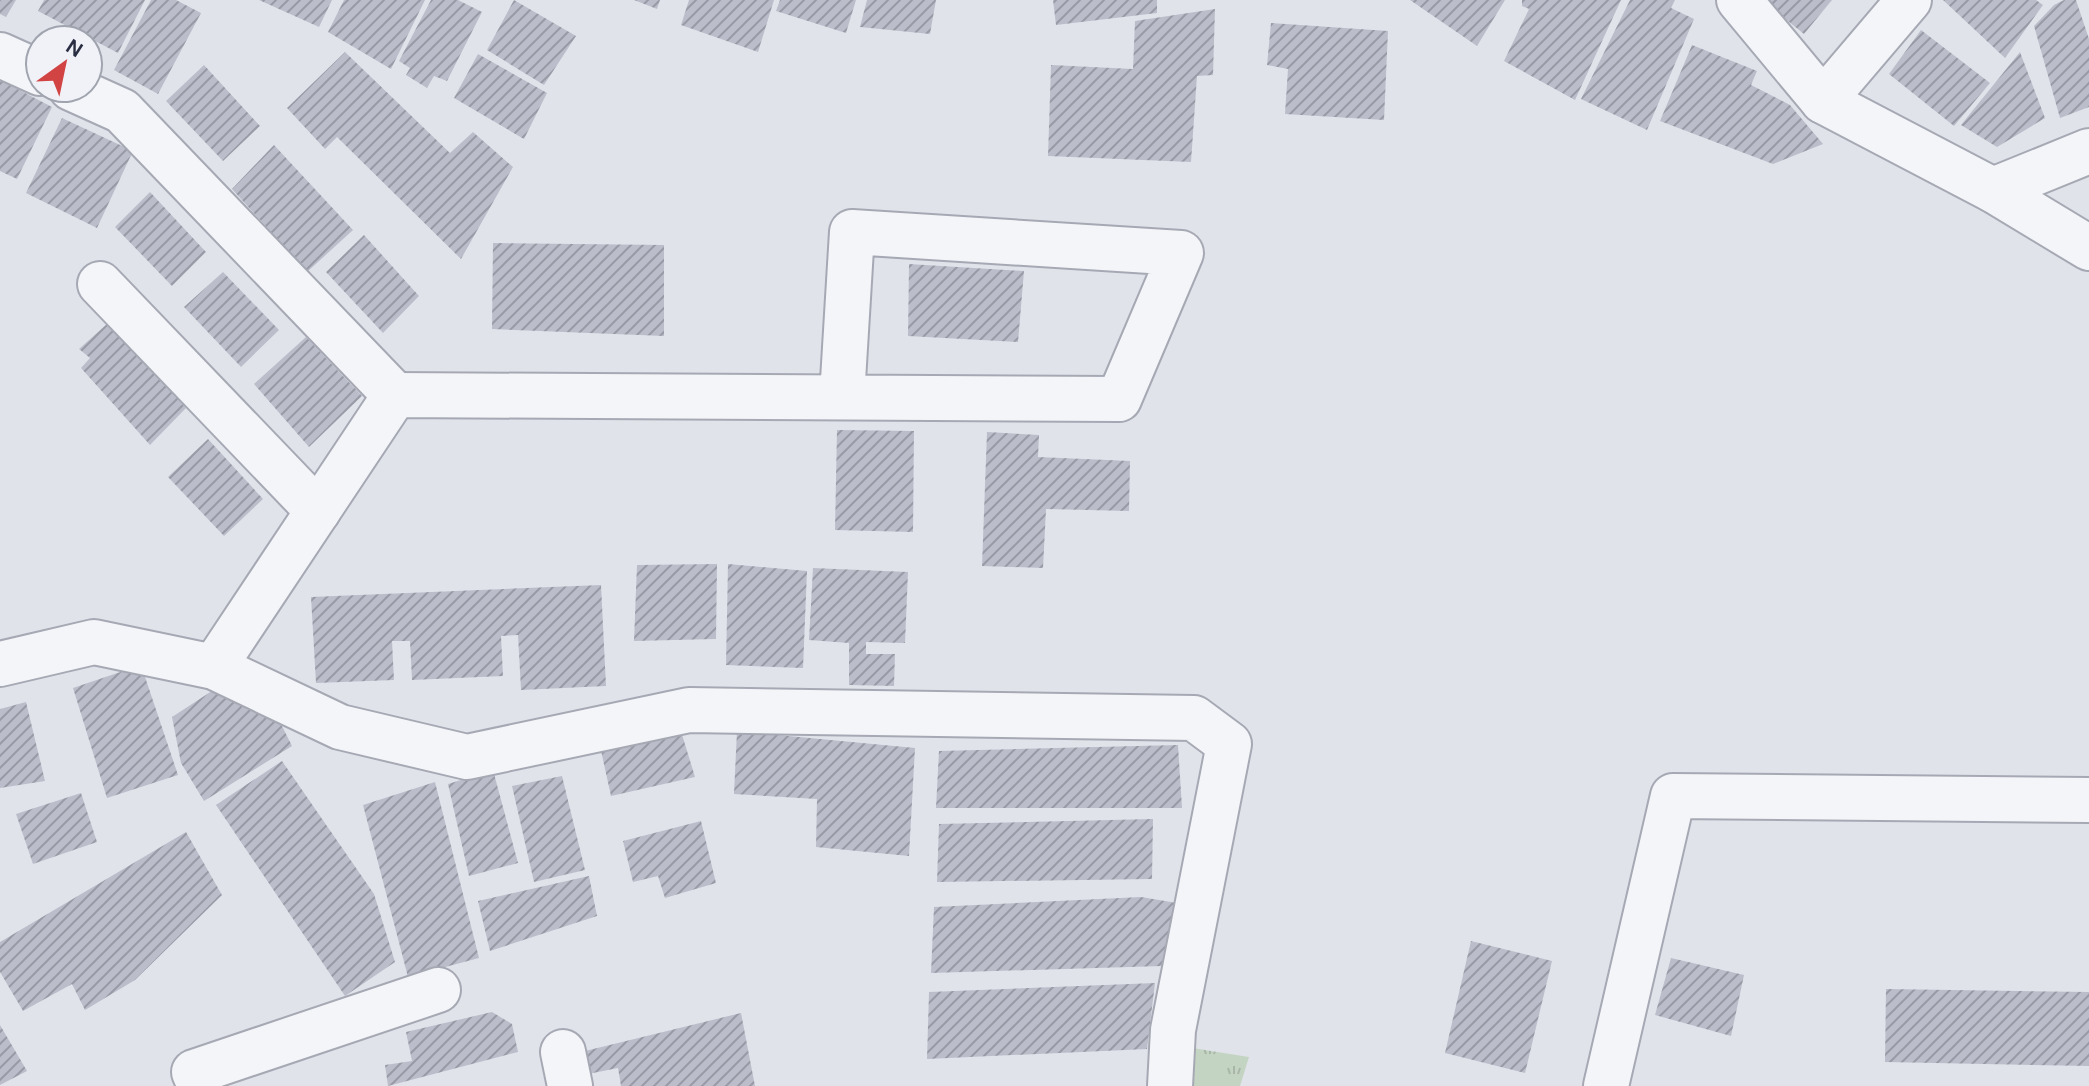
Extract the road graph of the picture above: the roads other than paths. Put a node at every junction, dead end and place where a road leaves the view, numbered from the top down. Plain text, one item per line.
1 (1739, 0) edge
2 (1909, 0) edge
3 (0, 55) edge
4 (24, 66) edge
5 (1823, 101) junction
6 (104, 103) edge
7 (2089, 151) edge
8 (1993, 190) junction
9 (2089, 248) edge
10 (100, 284) dead end
11 (395, 395) junction
12 (842, 397) junction
13 (318, 511) junction
14 (0, 664) edge
15 (214, 667) junction
16 (2089, 800) edge
17 (438, 990) dead end
18 (200, 1086) edge
19 (1170, 1086) edge
20 (1606, 1086) edge

1 - 5 street
2 - 5 street
3 - 4 street
5 - 8 street
6 - 11 street
7 - 8 street
8 - 9 street
10 - 13 street
11 - 12 street
11 - 13 street
12 - 12 street
13 - 15 street
14 - 15 street
15 - 19 street
16 - 20 street
17 - 18 street

